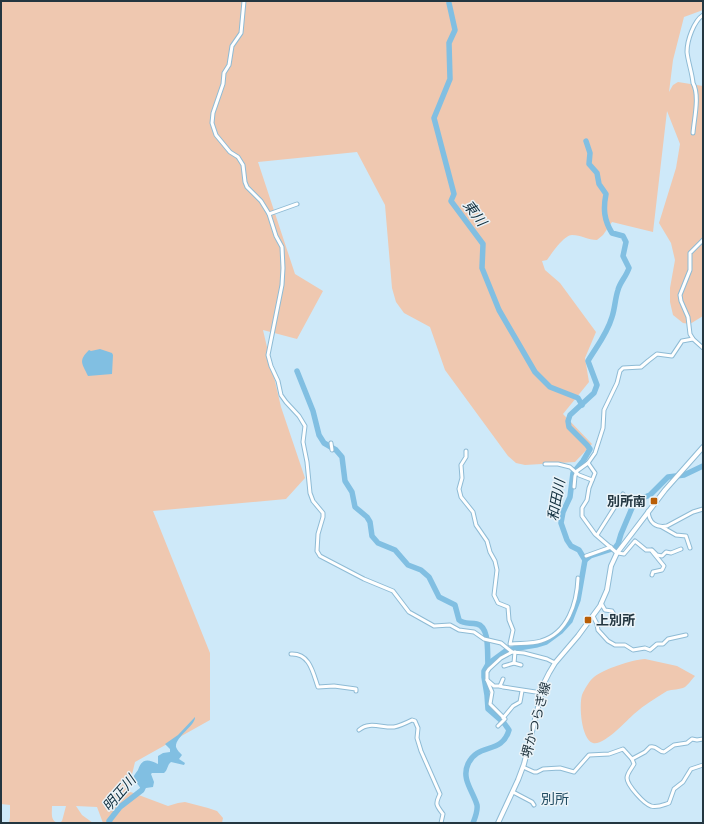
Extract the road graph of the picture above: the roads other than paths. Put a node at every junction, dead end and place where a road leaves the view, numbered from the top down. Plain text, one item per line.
1 (244, 1) edge
2 (703, 14) edge
3 (693, 133) dead end
4 (297, 204) dead end
5 (269, 214) junction
6 (703, 240) edge
7 (693, 339) junction
8 (703, 348) edge
9 (331, 442) dead end
10 (703, 447) edge
11 (332, 450) dead end
12 (466, 451) dead end
13 (588, 463) junction
14 (545, 464) dead end
15 (576, 472) junction
16 (592, 480) junction
17 (574, 487) dead end
18 (623, 494) dead end
19 (703, 509) edge
20 (648, 511) junction
21 (662, 527) junction
22 (597, 535) junction
23 (611, 547) junction
24 (690, 548) dead end
25 (681, 549) dead end
26 (651, 550) junction
27 (618, 553) junction
28 (586, 556) dead end
29 (652, 575) dead end
30 (578, 578) dead end
31 (601, 603) junction
32 (593, 616) junction
33 (617, 619) dead end
34 (686, 635) dead end
35 (510, 644) junction
36 (505, 646) junction
37 (513, 652) junction
38 (291, 654) dead end
39 (514, 663) junction
40 (556, 663) junction
41 (504, 666) dead end
42 (521, 666) dead end
43 (503, 679) dead end
44 (487, 680) junction
45 (500, 686) junction
46 (356, 691) dead end
47 (522, 691) junction
48 (542, 693) junction
49 (503, 718) junction
50 (498, 726) dead end
51 (359, 730) dead end
52 (703, 739) edge
53 (632, 759) junction
54 (703, 765) edge
55 (523, 767) junction
56 (513, 792) junction
57 (534, 805) dead end
58 (441, 823) edge
59 (498, 823) edge

1 - 5 street
2 - 3 street
4 - 5 street
5 - 36 street
6 - 7 street
7 - 8 street
7 - 13 street
9 - 11 street
10 - 20 main road, 堺かつらぎ線
12 - 35 street
13 - 15 street
13 - 16 street
14 - 15 street
15 - 16 street
15 - 17 street
16 - 22 street
18 - 22 street
19 - 21 street
20 - 21 street
20 - 27 main road, 堺かつらぎ線
21 - 24 street
22 - 23 street
23 - 27 street
23 - 28 street
25 - 26 street
26 - 27 street
26 - 29 street
27 - 31 main road, 堺かつらぎ線
30 - 35 street
31 - 32 main road, 堺かつらぎ線
31 - 33 street
32 - 34 street
32 - 40 main road, 堺かつらぎ線
35 - 36 street
36 - 37 street
37 - 39 street
37 - 40 street
37 - 44 street
38 - 46 street
39 - 41 street
39 - 42 street
40 - 48 main road, 堺かつらぎ線
43 - 45 street
44 - 45 street
44 - 49 street
45 - 47 street
47 - 48 street
47 - 49 street
48 - 55 main road, 堺かつらぎ線
49 - 50 street
51 - 58 street
52 - 53 street
53 - 54 street
53 - 55 street
55 - 56 main road, 堺かつらぎ線
56 - 57 street
56 - 59 main road, 堺かつらぎ線

